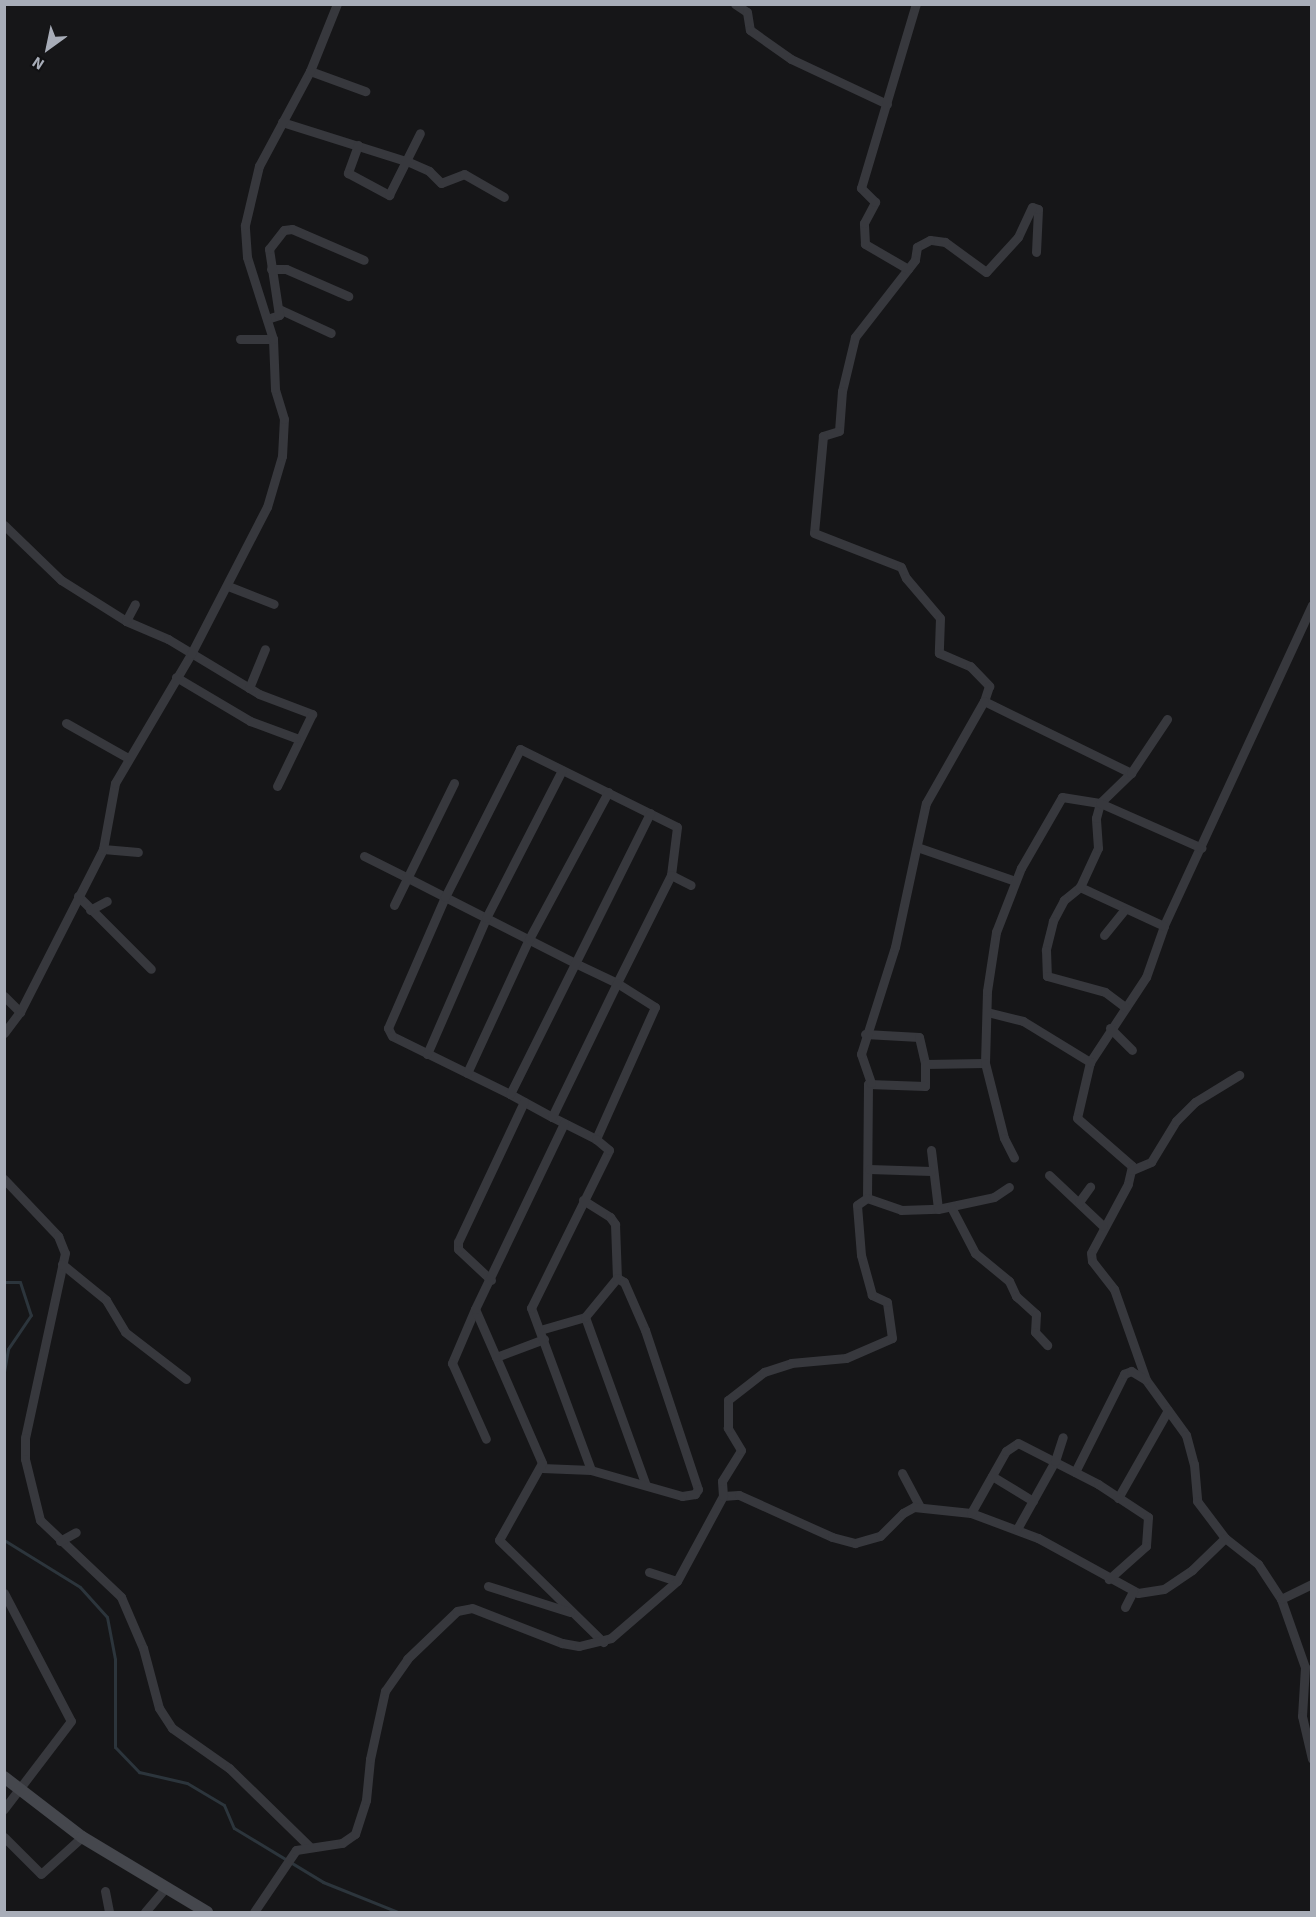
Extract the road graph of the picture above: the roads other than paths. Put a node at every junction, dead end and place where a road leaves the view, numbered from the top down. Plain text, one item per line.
1 (337, 4) edge
2 (735, 4) edge
3 (916, 4) edge
4 (329, 27) junction
5 (340, 30) dead end
6 (310, 70) junction
7 (365, 91) dead end
8 (887, 104) junction
9 (282, 122) junction
10 (420, 133) dead end
11 (358, 145) junction
12 (409, 162) junction
13 (504, 197) dead end
14 (1035, 252) dead end
15 (364, 260) dead end
16 (271, 269) junction
17 (908, 269) junction
18 (348, 296) dead end
19 (279, 309) junction
20 (267, 320) junction
21 (331, 333) dead end
22 (240, 339) dead end
23 (273, 339) junction
24 (4, 525) edge
25 (228, 586) junction
26 (135, 604) dead end
27 (274, 604) dead end
28 (1311, 605) edge
29 (1309, 617) edge
30 (126, 621) junction
31 (265, 649) dead end
32 (191, 654) junction
33 (177, 677) junction
34 (249, 688) junction
35 (984, 701) junction
36 (1167, 719) dead end
37 (66, 723) dead end
38 (296, 738) dead end
39 (128, 758) junction
40 (562, 770) junction
41 (1131, 773) junction
42 (454, 783) dead end
43 (278, 786) dead end
44 (608, 792) junction
45 (1100, 803) junction
46 (650, 813) junction
47 (917, 847) junction
48 (1202, 848) junction
49 (103, 849) junction
50 (138, 852) dead end
51 (364, 856) dead end
52 (671, 875) junction
53 (406, 877) junction
54 (1015, 880) junction
55 (690, 885) dead end
56 (1080, 887) junction
57 (78, 896) junction
58 (445, 897) junction
59 (107, 901) dead end
60 (394, 904) dead end
61 (90, 910) junction
62 (1124, 910) junction
63 (486, 918) junction
64 (1164, 926) junction
65 (1104, 935) dead end
66 (529, 939) junction
67 (577, 964) junction
68 (151, 969) dead end
69 (617, 983) junction
70 (4, 996) edge
71 (1126, 1008) junction
72 (20, 1012) junction
73 (987, 1012) junction
74 (1110, 1028) junction
75 (4, 1033) edge
76 (865, 1034) junction
77 (1132, 1050) dead end
78 (427, 1054) junction
79 (1090, 1062) junction
80 (985, 1063) junction
81 (924, 1064) junction
82 (467, 1073) junction
83 (1239, 1075) dead end
84 (871, 1083) junction
85 (510, 1094) junction
86 (524, 1102) junction
87 (552, 1117) junction
88 (564, 1123) junction
89 (596, 1139) junction
90 (931, 1150) dead end
91 (1014, 1158) dead end
92 (869, 1169) junction
93 (1132, 1170) junction
94 (932, 1171) junction
95 (1049, 1175) dead end
96 (4, 1179) edge
97 (1009, 1187) dead end
98 (1090, 1187) dead end
99 (867, 1198) junction
100 (583, 1200) junction
101 (1078, 1202) junction
102 (951, 1207) junction
103 (938, 1209) junction
104 (1103, 1226) junction
105 (62, 1264) junction
106 (617, 1278) junction
107 (491, 1280) junction
108 (475, 1309) junction
109 (585, 1317) junction
110 (542, 1335) junction
111 (1047, 1345) dead end
112 (496, 1357) junction
113 (186, 1379) dead end
114 (1146, 1380) junction
115 (1168, 1410) junction
116 (1063, 1437) dead end
117 (486, 1438) dead end
118 (1055, 1461) junction
119 (542, 1468) junction
120 (591, 1470) junction
121 (1075, 1472) junction
122 (902, 1473) dead end
123 (992, 1476) junction
124 (645, 1484) junction
125 (723, 1493) junction
126 (1118, 1498) junction
127 (1033, 1500) junction
128 (920, 1507) junction
129 (971, 1513) junction
130 (1017, 1529) junction
131 (76, 1532) dead end
132 (1225, 1538) junction
133 (60, 1541) junction
134 (649, 1572) dead end
135 (1109, 1579) junction
136 (677, 1581) junction
137 (1311, 1584) edge
138 (488, 1586) dead end
139 (1133, 1591) junction
140 (4, 1593) edge
141 (1281, 1599) junction
142 (1125, 1608) dead end
143 (573, 1613) junction
144 (603, 1642) junction
145 (1311, 1759) edge
146 (4, 1777) edge
147 (20, 1788) junction
148 (4, 1809) edge
149 (82, 1837) junction
150 (4, 1838) edge
151 (309, 1846) junction
152 (164, 1889) junction
153 (105, 1891) dead end
154 (109, 1912) edge
155 (145, 1912) edge
156 (207, 1912) edge
157 (254, 1912) edge

1 - 4 street
2 - 8 street
3 - 8 street
4 - 5 street
4 - 6 street
6 - 7 street
6 - 9 street
8 - 17 street
9 - 11 street
9 - 20 street
10 - 12 street
11 - 12 street
11 - 12 street
12 - 13 street
14 - 17 street
15 - 16 street
16 - 18 street
16 - 19 street
17 - 35 street
19 - 20 street
19 - 21 street
20 - 23 street
22 - 23 street
23 - 25 street
24 - 30 street
25 - 27 street
25 - 32 street
26 - 30 street
28 - 29 street
29 - 48 street
30 - 32 street
31 - 34 street
32 - 33 street
32 - 34 street
33 - 38 street
33 - 39 street
34 - 43 street
35 - 41 street
35 - 47 street
36 - 41 street
37 - 39 street
39 - 49 street
40 - 44 street
40 - 58 street
40 - 63 street
41 - 45 street
42 - 53 street
44 - 46 street
44 - 66 street
45 - 48 street
45 - 54 street
45 - 56 street
46 - 52 street
46 - 67 street
47 - 54 street
47 - 76 street
48 - 64 street
49 - 50 street
49 - 57 street
51 - 53 street
52 - 55 street
52 - 69 street
53 - 58 street
53 - 60 street
54 - 73 street
56 - 62 street
56 - 71 street
57 - 61 street
57 - 72 street
58 - 63 street
58 - 78 street
59 - 61 street
61 - 68 street
62 - 64 street
62 - 65 street
63 - 66 street
63 - 78 street
64 - 71 street
66 - 67 street
66 - 82 street
67 - 69 street
67 - 85 street
69 - 87 street
69 - 89 street
70 - 72 street
71 - 74 street
72 - 75 street
73 - 79 street
73 - 80 street
74 - 77 street
74 - 79 street
76 - 81 street
76 - 84 street
78 - 82 street
79 - 93 street
80 - 81 street
80 - 91 street
81 - 84 street
82 - 85 street
83 - 93 street
84 - 92 street
85 - 86 street
86 - 87 street
86 - 107 street
87 - 88 street
88 - 89 street
88 - 107 street
89 - 100 street
90 - 94 street
92 - 94 street
92 - 99 street
93 - 104 street
94 - 103 street
95 - 101 street
96 - 105 street
97 - 102 street
98 - 101 street
99 - 103 street
99 - 125 street
100 - 106 street
100 - 110 street
101 - 104 street
102 - 103 street
102 - 111 street
104 - 114 street
105 - 113 street
105 - 133 street
106 - 109 street
106 - 124 street
107 - 108 street
108 - 112 street
108 - 117 street
109 - 110 street
109 - 124 street
110 - 112 street
110 - 120 street
112 - 119 street
114 - 115 street
114 - 121 street
115 - 126 street
115 - 132 street
116 - 118 street
118 - 121 street
118 - 123 street
118 - 127 street
119 - 120 street
119 - 143 street
120 - 124 street
121 - 126 street
122 - 128 street
123 - 127 street
123 - 129 street
125 - 128 street
125 - 136 street
126 - 135 street
127 - 130 street
128 - 129 street
129 - 130 street
130 - 135 street
131 - 133 street
132 - 139 street
132 - 141 street
133 - 151 street
134 - 136 street
135 - 139 street
136 - 144 street
137 - 141 street
138 - 143 street
139 - 142 street
140 - 147 street
141 - 145 street
143 - 144 street
144 - 151 street
146 - 147 street
147 - 148 street
147 - 149 street
149 - 150 street
149 - 152 street
151 - 157 street
152 - 155 street
152 - 156 street
153 - 154 street

